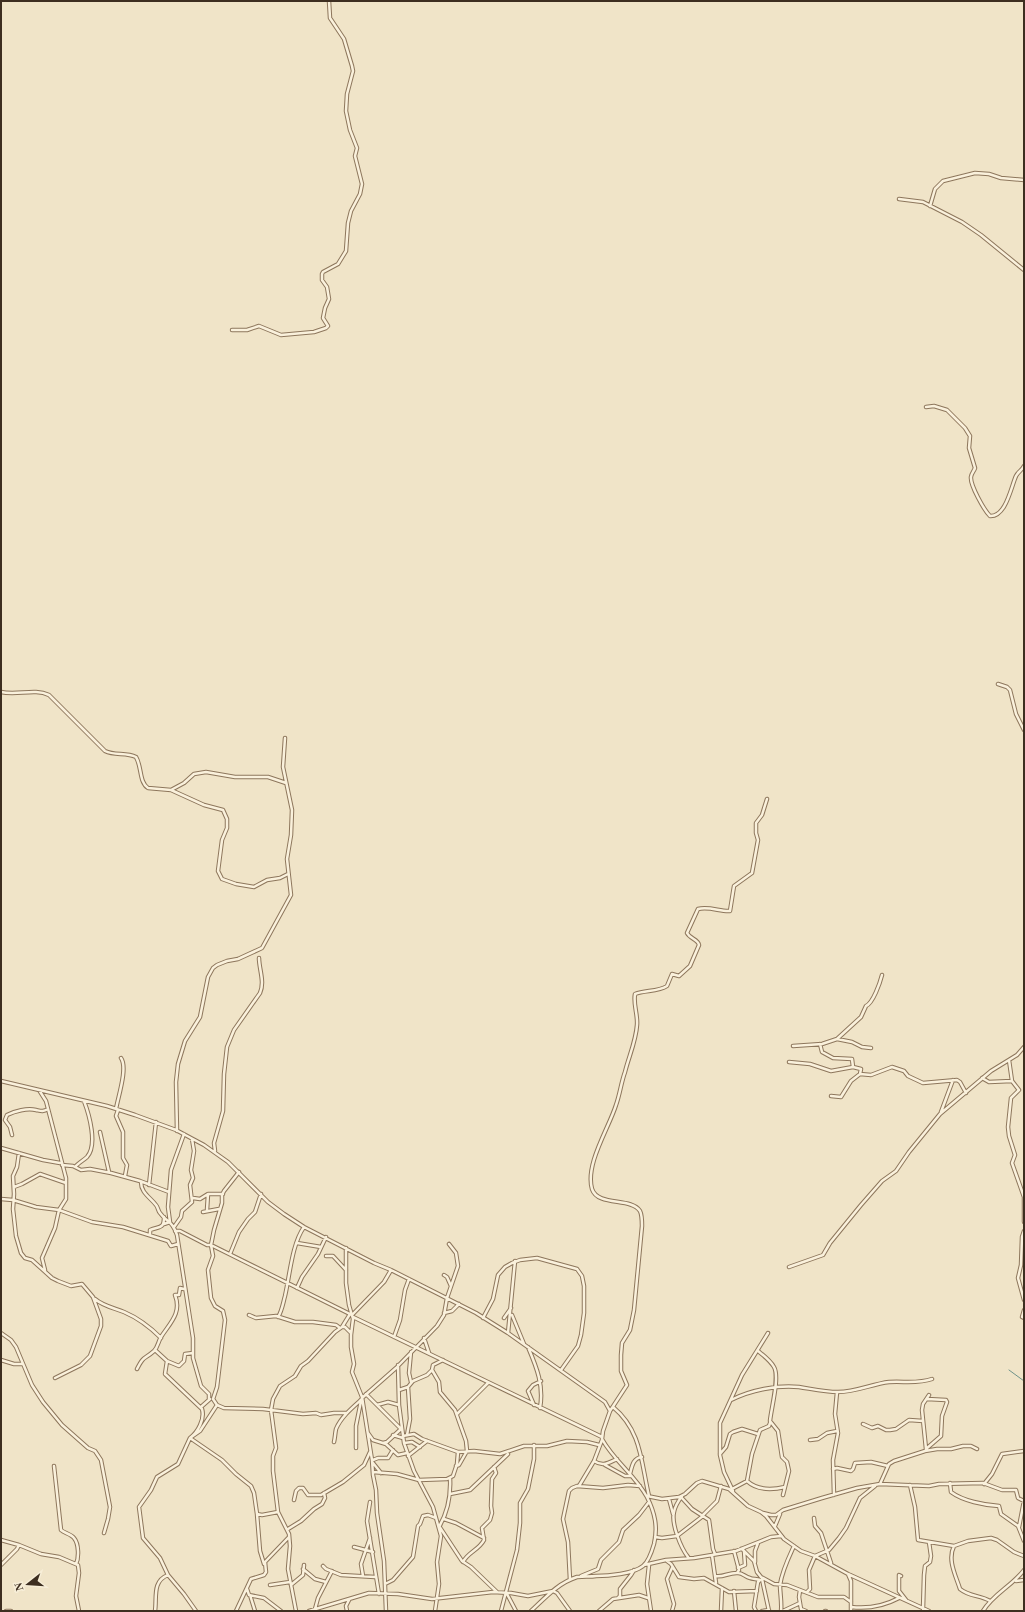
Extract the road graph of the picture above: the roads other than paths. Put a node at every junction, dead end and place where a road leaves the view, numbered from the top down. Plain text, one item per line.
1 (329, 1) edge
2 (1024, 180) edge
3 (899, 199) dead end
4 (930, 206) junction
5 (1024, 270) edge
6 (232, 330) dead end
7 (926, 407) dead end
8 (1024, 466) edge
9 (998, 684) dead end
10 (1, 692) edge
11 (1024, 730) edge
12 (285, 738) dead end
13 (286, 783) junction
14 (171, 790) junction
15 (767, 799) dead end
16 (288, 874) junction
17 (259, 958) dead end
18 (882, 975) dead end
19 (837, 1039) junction
20 (820, 1044) junction
21 (793, 1046) dead end
22 (1024, 1047) edge
23 (871, 1048) dead end
24 (121, 1058) dead end
25 (1009, 1060) junction
26 (789, 1062) dead end
27 (853, 1067) junction
28 (860, 1074) junction
29 (982, 1078) junction
30 (954, 1080) junction
31 (1, 1081) edge
32 (1012, 1081) junction
33 (39, 1090) junction
34 (966, 1093) junction
35 (830, 1096) dead end
36 (84, 1101) junction
37 (48, 1109) junction
38 (117, 1109) junction
39 (940, 1114) junction
40 (156, 1122) junction
41 (177, 1131) junction
42 (100, 1132) dead end
43 (184, 1134) junction
44 (12, 1135) dead end
45 (192, 1138) junction
46 (1, 1149) edge
47 (19, 1153) junction
48 (217, 1153) junction
49 (61, 1164) junction
50 (75, 1167) junction
51 (109, 1172) junction
52 (239, 1172) junction
53 (125, 1177) junction
54 (141, 1182) junction
55 (66, 1183) junction
56 (149, 1185) junction
57 (14, 1187) junction
58 (169, 1192) junction
59 (208, 1194) junction
60 (223, 1194) junction
61 (261, 1194) junction
62 (1024, 1197) edge
63 (192, 1198) junction
64 (1, 1199) edge
65 (13, 1200) junction
66 (59, 1210) junction
67 (207, 1210) junction
68 (219, 1210) junction
69 (203, 1212) dead end
70 (164, 1217) junction
71 (170, 1222) junction
72 (1024, 1222) edge
73 (164, 1224) junction
74 (174, 1227) junction
75 (304, 1227) junction
76 (175, 1230) junction
77 (1024, 1231) edge
78 (150, 1234) junction
79 (326, 1237) junction
80 (297, 1243) junction
81 (178, 1244) junction
82 (449, 1244) dead end
83 (211, 1245) junction
84 (321, 1247) junction
85 (346, 1248) junction
86 (230, 1254) junction
87 (326, 1256) dead end
88 (42, 1258) junction
89 (32, 1260) junction
90 (515, 1261) junction
91 (789, 1267) dead end
92 (346, 1270) junction
93 (392, 1270) junction
94 (47, 1273) junction
95 (444, 1275) dead end
96 (409, 1279) junction
97 (288, 1283) junction
98 (451, 1287) junction
99 (297, 1288) junction
100 (184, 1289) junction
101 (442, 1295) junction
102 (93, 1297) junction
103 (447, 1298) junction
104 (1024, 1300) edge
105 (446, 1304) junction
106 (459, 1304) junction
107 (511, 1307) junction
108 (1024, 1310) edge
109 (511, 1313) junction
110 (249, 1314) dead end
111 (444, 1314) junction
112 (352, 1316) junction
113 (278, 1317) junction
114 (483, 1318) junction
115 (504, 1318) dead end
116 (1024, 1318) edge
117 (341, 1327) junction
118 (351, 1333) junction
119 (508, 1333) junction
120 (768, 1333) dead end
121 (1, 1334) edge
122 (394, 1337) junction
123 (161, 1338) junction
124 (424, 1338) junction
125 (524, 1345) junction
126 (416, 1347) junction
127 (528, 1347) junction
128 (155, 1350) junction
129 (758, 1351) junction
130 (411, 1352) junction
131 (193, 1353) junction
132 (430, 1354) junction
133 (1, 1360) edge
134 (167, 1360) junction
135 (443, 1360) junction
136 (22, 1364) junction
137 (398, 1365) junction
138 (137, 1369) dead end
139 (432, 1370) junction
140 (561, 1370) junction
141 (55, 1378) dead end
142 (932, 1378) dead end
143 (541, 1381) junction
144 (411, 1382) junction
145 (488, 1383) junction
146 (408, 1387) junction
147 (775, 1388) junction
148 (399, 1390) junction
149 (836, 1392) junction
150 (366, 1394) junction
151 (929, 1395) dead end
152 (213, 1399) junction
153 (362, 1399) junction
154 (927, 1399) junction
155 (209, 1400) junction
156 (730, 1400) junction
157 (217, 1405) junction
158 (377, 1405) junction
159 (399, 1405) junction
160 (534, 1405) junction
161 (201, 1407) junction
162 (613, 1407) junction
163 (540, 1408) junction
164 (271, 1410) junction
165 (610, 1411) junction
166 (347, 1413) junction
167 (457, 1414) junction
168 (923, 1420) junction
169 (770, 1423) junction
170 (864, 1424) dead end
171 (401, 1429) junction
172 (837, 1431) junction
173 (368, 1433) dead end
174 (758, 1434) junction
175 (393, 1435) junction
176 (407, 1435) junction
177 (403, 1437) junction
178 (190, 1438) junction
179 (602, 1438) junction
180 (428, 1440) junction
181 (810, 1440) dead end
182 (334, 1442) dead end
183 (383, 1443) junction
184 (404, 1443) junction
185 (534, 1445) junction
186 (599, 1445) junction
187 (420, 1447) junction
188 (356, 1448) dead end
189 (977, 1448) dead end
190 (393, 1450) junction
191 (926, 1450) junction
192 (370, 1451) junction
193 (1024, 1451) edge
194 (458, 1452) junction
195 (466, 1452) junction
196 (508, 1454) dead end
197 (408, 1455) junction
198 (720, 1455) junction
199 (642, 1457) junction
200 (617, 1459) junction
201 (594, 1461) junction
202 (373, 1462) junction
203 (605, 1465) junction
204 (54, 1466) dead end
205 (456, 1466) junction
206 (888, 1466) junction
207 (494, 1467) junction
208 (833, 1469) junction
209 (373, 1472) junction
210 (381, 1473) junction
211 (630, 1475) junction
212 (450, 1478) junction
213 (419, 1480) junction
214 (747, 1482) junction
215 (950, 1483) junction
216 (880, 1484) junction
217 (984, 1484) junction
218 (876, 1485) junction
219 (910, 1485) junction
220 (579, 1486) junction
221 (640, 1486) junction
222 (721, 1486) junction
223 (785, 1488) junction
224 (732, 1490) junction
225 (324, 1493) junction
226 (450, 1494) junction
227 (783, 1495) dead end
228 (834, 1495) junction
229 (648, 1496) junction
230 (682, 1496) junction
231 (669, 1499) junction
232 (294, 1500) dead end
233 (649, 1501) junction
234 (1024, 1501) edge
235 (370, 1502) dead end
236 (1023, 1509) edge
237 (278, 1512) junction
238 (761, 1512) junction
239 (781, 1512) junction
240 (258, 1514) junction
241 (673, 1515) junction
242 (703, 1515) junction
243 (437, 1518) junction
244 (814, 1518) dead end
245 (444, 1519) junction
246 (439, 1526) junction
247 (775, 1526) junction
248 (1019, 1528) junction
249 (288, 1529) junction
250 (104, 1533) dead end
251 (290, 1536) junction
252 (677, 1536) junction
253 (781, 1536) junction
254 (370, 1537) junction
255 (655, 1537) junction
256 (484, 1538) junction
257 (1, 1540) edge
258 (1024, 1541) edge
259 (929, 1542) junction
260 (758, 1543) junction
261 (19, 1545) junction
262 (794, 1546) junction
263 (354, 1547) dead end
264 (953, 1547) junction
265 (740, 1549) junction
266 (365, 1551) junction
267 (734, 1551) junction
268 (744, 1551) junction
269 (373, 1552) junction
270 (827, 1552) junction
271 (714, 1555) junction
272 (815, 1556) junction
273 (1024, 1556) edge
274 (688, 1558) junction
275 (666, 1560) junction
276 (463, 1562) junction
277 (756, 1563) junction
278 (76, 1564) junction
279 (264, 1564) junction
280 (831, 1564) junction
281 (1, 1565) edge
282 (304, 1565) dead end
283 (643, 1565) junction
284 (649, 1565) junction
285 (323, 1566) dead end
286 (672, 1568) junction
287 (738, 1568) junction
288 (303, 1569) junction
289 (634, 1570) junction
290 (1024, 1570) edge
291 (332, 1571) junction
292 (737, 1573) junction
293 (848, 1574) junction
294 (168, 1575) junction
295 (363, 1576) junction
296 (715, 1576) junction
297 (901, 1576) dead end
298 (375, 1577) junction
299 (577, 1577) junction
300 (856, 1577) junction
301 (762, 1579) junction
302 (570, 1580) junction
303 (1024, 1580) edge
304 (851, 1581) junction
305 (1015, 1581) junction
306 (326, 1582) junction
307 (716, 1583) junction
308 (290, 1584) junction
309 (385, 1584) junction
310 (270, 1585) dead end
311 (780, 1585) junction
312 (722, 1588) junction
313 (247, 1589) junction
314 (800, 1590) junction
315 (553, 1591) junction
316 (734, 1591) junction
317 (757, 1591) junction
318 (496, 1592) junction
319 (807, 1592) junction
320 (507, 1593) junction
321 (379, 1594) junction
322 (385, 1594) junction
323 (250, 1595) junction
324 (899, 1597) junction
325 (437, 1598) junction
326 (648, 1598) junction
327 (618, 1599) junction
328 (349, 1600) junction
329 (908, 1601) junction
330 (990, 1601) junction
331 (851, 1602) junction
332 (800, 1603) junction
333 (294, 1604) junction
334 (851, 1609) edge
335 (923, 1609) junction
336 (314, 1610) edge
337 (769, 1610) edge
338 (6, 1611) edge
339 (11, 1611) edge
340 (79, 1611) edge
341 (156, 1611) edge
342 (196, 1611) edge
343 (236, 1611) edge
344 (255, 1611) edge
345 (281, 1611) edge
346 (292, 1611) edge
347 (296, 1611) edge
348 (309, 1611) edge
349 (348, 1611) edge
350 (386, 1611) edge
351 (435, 1611) edge
352 (502, 1611) edge
353 (516, 1611) edge
354 (531, 1611) edge
355 (570, 1611) edge
356 (599, 1611) edge
357 (651, 1611) edge
358 (672, 1611) edge
359 (722, 1611) edge
360 (736, 1611) edge
361 (757, 1611) edge
362 (762, 1611) edge
363 (782, 1611) edge
364 (806, 1611) edge
365 (929, 1611) edge
366 (983, 1611) edge

1 - 6 street
2 - 4 street
3 - 4 street
4 - 5 street
7 - 8 street
9 - 11 street
10 - 14 street
12 - 13 street
13 - 14 street
13 - 16 street
14 - 16 street
15 - 162 street
16 - 41 street
17 - 48 street
18 - 19 street
19 - 20 street
19 - 23 street
20 - 21 street
20 - 27 street
22 - 25 street
24 - 38 street
25 - 29 street
25 - 32 street
26 - 27 street
27 - 28 street
28 - 30 street
28 - 35 street
29 - 32 street
29 - 34 street
30 - 34 street
30 - 39 street
31 - 33 street
32 - 62 street
33 - 36 street
33 - 37 street
34 - 39 street
36 - 38 street
36 - 50 street
37 - 44 street
37 - 49 street
38 - 40 street
38 - 53 street
39 - 91 street
40 - 41 street
40 - 56 street
41 - 43 street
42 - 51 street
43 - 45 street
43 - 58 street
45 - 48 street
45 - 63 street
46 - 47 street
47 - 49 street
47 - 57 street
48 - 52 street
49 - 50 street
49 - 55 street
50 - 51 street
51 - 53 street
52 - 60 street
52 - 61 street
53 - 54 street
54 - 56 street
54 - 70 street
55 - 57 street
55 - 66 street
56 - 58 street
57 - 65 street
58 - 71 street
59 - 60 street
59 - 63 street
59 - 67 street
60 - 68 street
61 - 75 street
61 - 86 street
62 - 72 street
63 - 74 street
64 - 65 street
65 - 66 street
65 - 89 street
66 - 78 street
66 - 88 street
67 - 68 street
67 - 69 street
68 - 83 street
70 - 71 street
70 - 73 street
71 - 73 street
71 - 74 street
73 - 78 street
74 - 76 street
75 - 79 street
75 - 80 street
76 - 81 street
76 - 83 street
77 - 104 street
78 - 81 street
79 - 84 street
79 - 85 street
80 - 84 street
80 - 97 street
81 - 100 street
82 - 98 street
83 - 86 street
83 - 152 street
84 - 99 street
85 - 92 street
85 - 93 street
86 - 97 street
87 - 92 street
88 - 89 street
88 - 94 street
89 - 94 street
90 - 107 street
90 - 114 street
90 - 140 street
92 - 112 street
93 - 96 street
93 - 112 street
94 - 102 street
95 - 98 street
96 - 101 street
96 - 122 street
97 - 99 street
97 - 113 street
98 - 103 street
99 - 112 street
100 - 123 street
100 - 131 street
101 - 103 street
101 - 105 street
102 - 123 street
102 - 141 street
103 - 105 street
103 - 106 street
105 - 111 street
106 - 111 street
106 - 114 street
107 - 109 street
107 - 115 street
108 - 116 street
109 - 119 street
109 - 125 street
110 - 113 street
111 - 124 street
112 - 117 street
112 - 118 street
112 - 122 street
113 - 117 street
114 - 119 street
117 - 118 street
117 - 164 street
118 - 153 street
119 - 125 street
120 - 129 street
121 - 136 street
122 - 126 street
123 - 128 street
124 - 126 street
124 - 132 street
125 - 127 street
126 - 130 street
126 - 132 street
127 - 140 street
127 - 143 street
128 - 134 street
128 - 138 street
129 - 147 street
129 - 156 street
130 - 137 street
130 - 144 street
131 - 134 street
131 - 155 street
132 - 135 street
133 - 136 street
134 - 161 street
135 - 139 street
135 - 145 street
136 - 250 street
137 - 148 street
137 - 150 street
139 - 144 street
139 - 167 street
140 - 165 street
142 - 149 street
143 - 160 street
143 - 163 street
144 - 146 street
145 - 160 street
145 - 167 street
146 - 148 street
146 - 176 street
147 - 149 street
147 - 156 street
147 - 169 street
148 - 159 street
149 - 172 street
150 - 153 street
150 - 158 street
151 - 154 street
152 - 155 street
152 - 157 street
153 - 166 street
153 - 188 street
153 - 192 street
154 - 168 street
154 - 191 street
155 - 161 street
156 - 198 street
157 - 164 street
157 - 178 street
158 - 159 street
158 - 171 street
159 - 171 street
160 - 163 street
161 - 178 street
162 - 165 street
162 - 199 street
163 - 179 street
164 - 166 street
164 - 237 street
165 - 179 street
166 - 182 street
167 - 195 street
168 - 170 street
168 - 191 street
169 - 174 street
169 - 223 street
171 - 175 street
171 - 177 street
172 - 181 street
172 - 208 street
173 - 183 street
174 - 198 street
174 - 214 street
175 - 177 street
175 - 183 street
176 - 177 street
176 - 180 street
177 - 184 street
178 - 240 street
178 - 294 street
179 - 186 street
179 - 200 street
180 - 187 street
180 - 194 street
183 - 190 street
184 - 187 street
184 - 197 street
185 - 186 street
185 - 195 street
185 - 320 street
186 - 201 street
187 - 197 street
189 - 191 street
190 - 197 street
190 - 202 street
191 - 206 street
192 - 202 street
192 - 225 street
193 - 217 street
194 - 195 street
194 - 205 street
195 - 205 street
196 - 207 street
197 - 213 street
198 - 224 street
199 - 211 street
199 - 229 street
200 - 203 street
200 - 211 street
201 - 203 street
201 - 220 street
202 - 209 street
202 - 210 street
203 - 211 street
204 - 278 street
205 - 212 street
206 - 208 street
206 - 216 street
207 - 226 street
207 - 256 street
208 - 228 street
209 - 210 street
209 - 309 street
210 - 213 street
211 - 221 street
212 - 213 street
212 - 226 street
213 - 243 street
214 - 223 street
214 - 224 street
215 - 217 street
215 - 219 street
215 - 248 street
216 - 218 street
216 - 219 street
217 - 234 street
218 - 228 street
218 - 270 street
219 - 259 street
220 - 221 street
220 - 302 street
221 - 229 street
222 - 224 street
222 - 230 street
222 - 242 street
223 - 227 street
224 - 238 street
225 - 232 street
225 - 249 street
226 - 245 street
228 - 239 street
229 - 231 street
229 - 233 street
230 - 231 street
230 - 241 street
230 - 242 street
231 - 241 street
233 - 255 street
233 - 299 street
234 - 236 street
235 - 254 street
236 - 248 street
237 - 240 street
237 - 249 street
238 - 239 street
238 - 247 street
239 - 247 street
240 - 279 street
241 - 252 street
242 - 252 street
242 - 271 street
243 - 246 street
243 - 309 street
244 - 270 street
245 - 246 street
245 - 256 street
246 - 276 street
246 - 325 street
247 - 253 street
248 - 258 street
249 - 251 street
251 - 279 street
251 - 308 street
252 - 255 street
252 - 274 street
253 - 260 street
253 - 262 street
254 - 266 street
254 - 269 street
255 - 283 street
256 - 276 street
257 - 261 street
259 - 264 street
259 - 335 street
260 - 265 street
260 - 277 street
261 - 278 street
261 - 281 street
262 - 272 street
262 - 311 street
263 - 266 street
264 - 273 street
264 - 330 street
265 - 267 street
265 - 268 street
266 - 269 street
266 - 295 street
267 - 271 street
267 - 287 street
268 - 277 street
268 - 287 street
269 - 298 street
270 - 272 street
270 - 280 street
271 - 274 street
271 - 296 street
272 - 280 street
272 - 319 street
274 - 275 street
275 - 284 street
275 - 286 street
276 - 318 street
277 - 301 street
278 - 340 street
279 - 313 street
280 - 293 street
282 - 288 street
283 - 284 street
283 - 289 street
284 - 326 street
285 - 291 street
286 - 307 street
286 - 358 street
287 - 292 street
288 - 306 street
288 - 308 street
289 - 299 street
289 - 327 street
290 - 305 street
291 - 295 street
291 - 306 street
292 - 296 street
292 - 301 street
293 - 300 street
293 - 304 street
294 - 341 street
294 - 342 street
295 - 298 street
296 - 307 street
297 - 329 street
298 - 321 street
299 - 302 street
300 - 304 street
300 - 324 street
301 - 311 street
301 - 317 street
301 - 337 street
302 - 315 street
303 - 305 street
304 - 331 street
305 - 330 street
306 - 336 street
307 - 312 street
308 - 310 street
308 - 333 street
309 - 322 street
311 - 314 street
311 - 363 street
312 - 316 street
312 - 359 street
313 - 323 street
313 - 343 street
314 - 319 street
314 - 332 street
315 - 320 street
315 - 354 street
315 - 355 street
316 - 317 street
316 - 360 street
317 - 361 street
318 - 320 street
318 - 325 street
319 - 331 street
320 - 352 street
320 - 353 street
321 - 322 street
321 - 328 street
322 - 325 street
322 - 350 street
323 - 344 street
323 - 345 street
324 - 329 street
324 - 334 street
325 - 351 street
326 - 327 street
326 - 357 street
327 - 356 street
328 - 336 street
328 - 349 street
329 - 335 street
330 - 366 street
331 - 334 street
332 - 363 street
332 - 364 street
333 - 346 street
333 - 347 street
335 - 365 street
336 - 348 street
337 - 362 street
338 - 339 street

